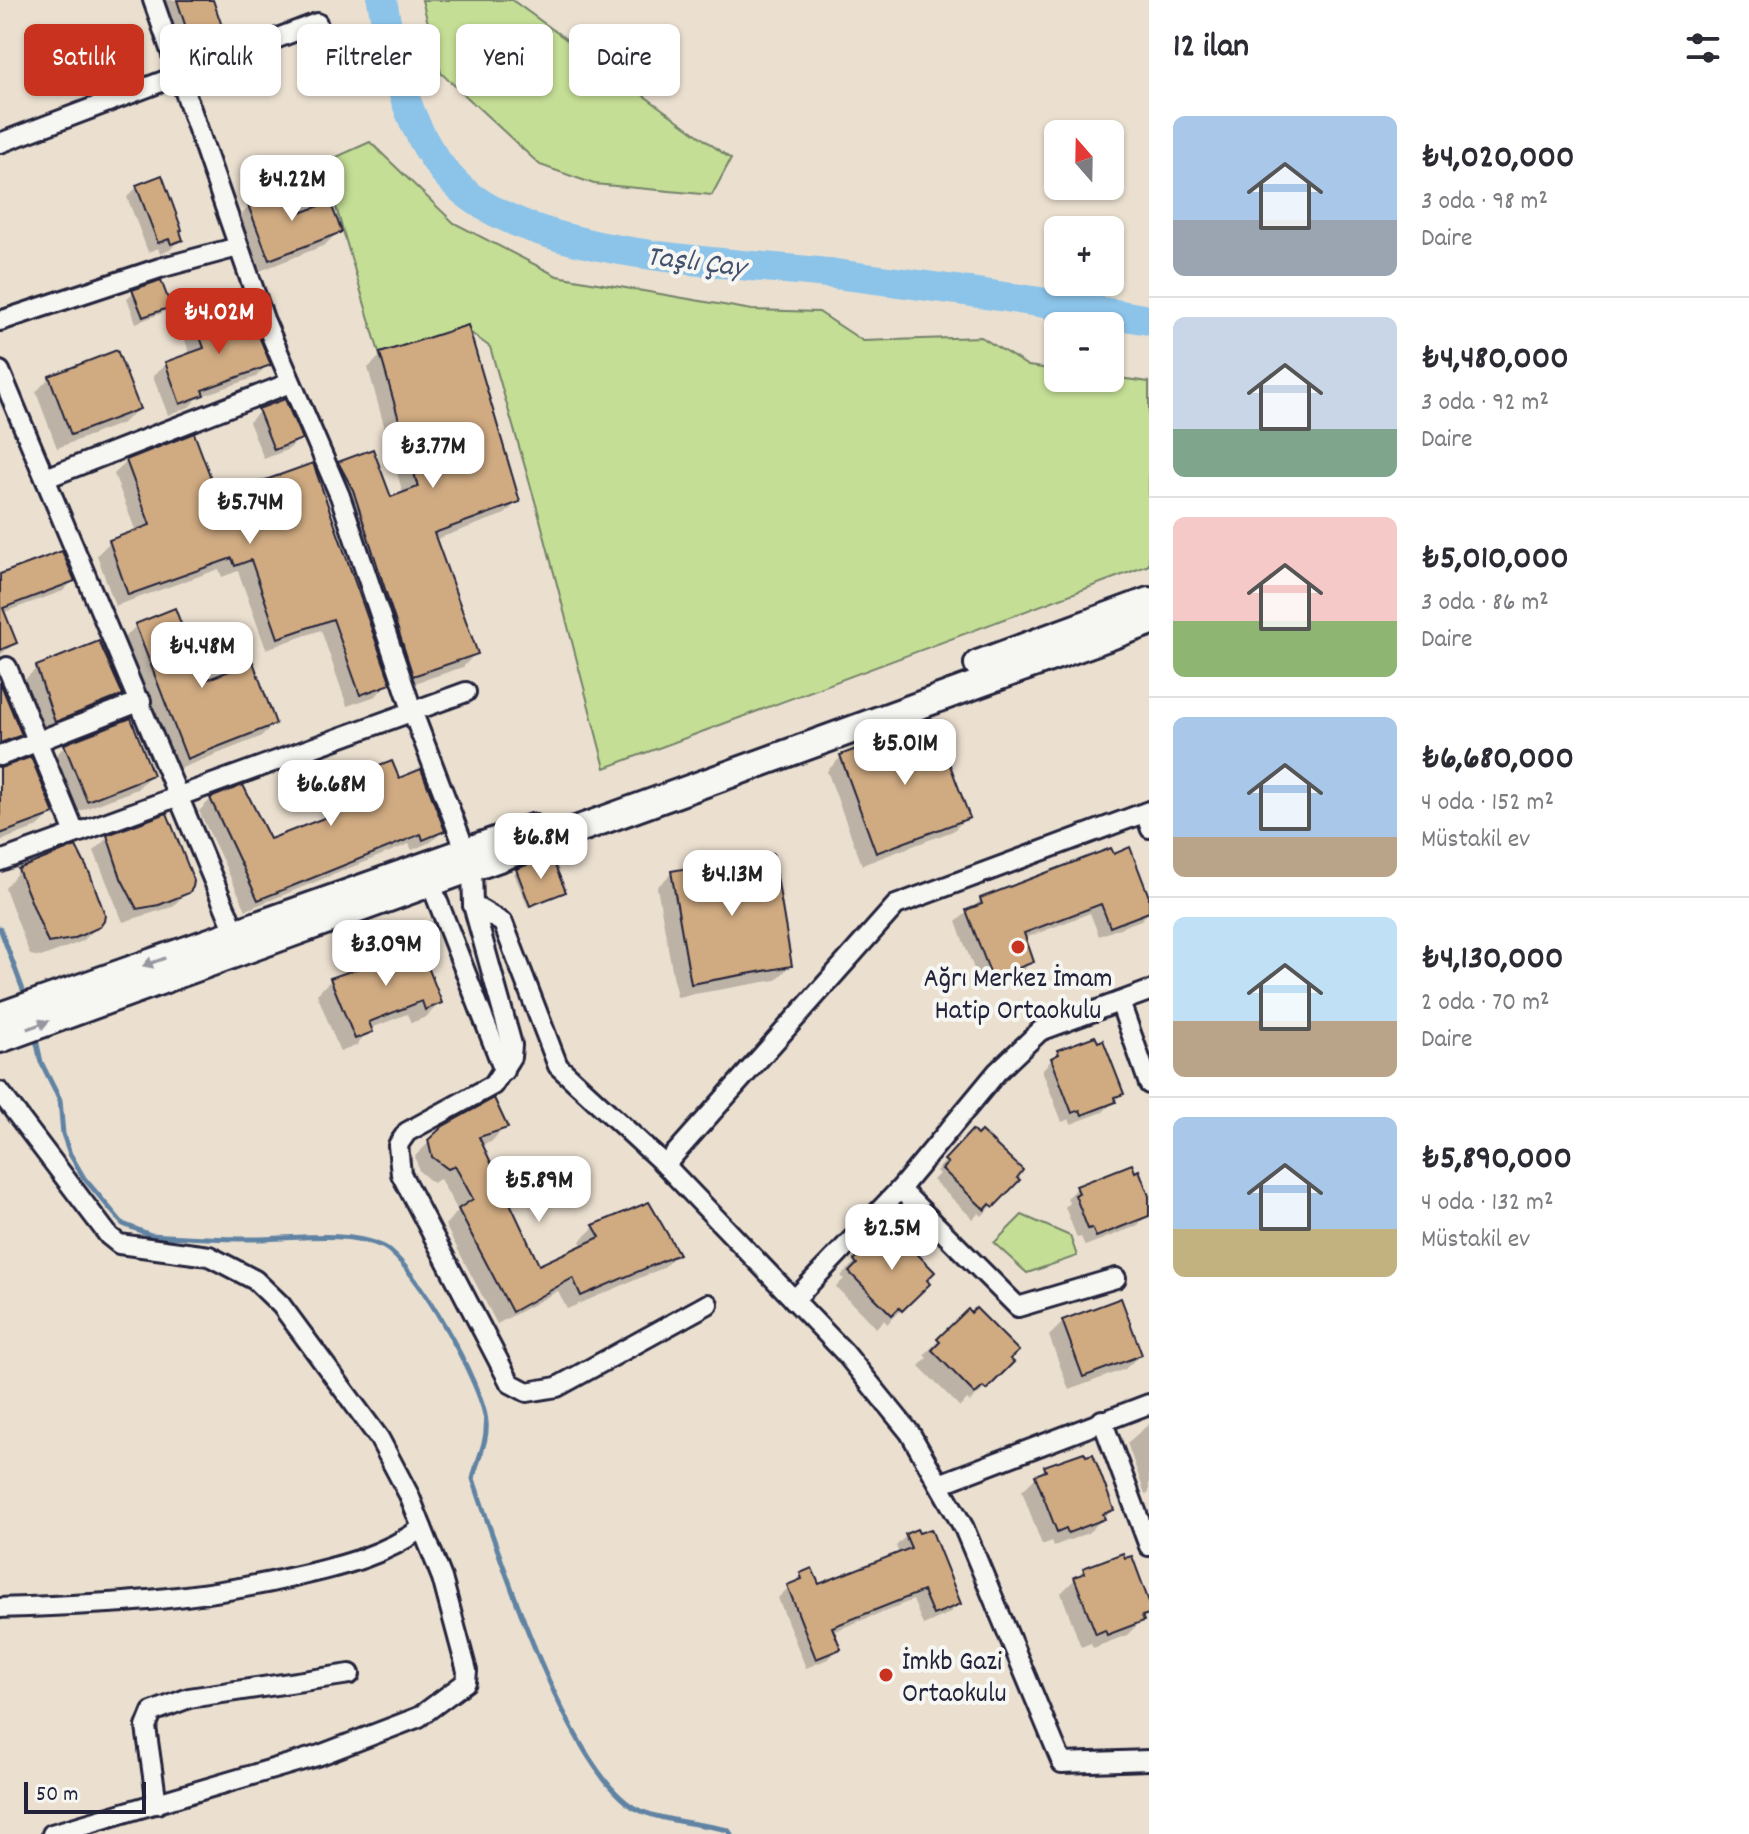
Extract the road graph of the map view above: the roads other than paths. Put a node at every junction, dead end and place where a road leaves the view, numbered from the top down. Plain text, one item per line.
1 (153, 0) edge
2 (317, 23) dead end
3 (161, 24) edge
4 (281, 37) edge
5 (160, 83) edge
6 (186, 96) edge
7 (0, 143) edge
8 (238, 247) junction
9 (0, 321) edge
10 (0, 371) edge
11 (290, 383) junction
12 (46, 478) junction
13 (1149, 601) edge
14 (1149, 622) edge
15 (7, 667) dead end
16 (466, 692) dead end
17 (141, 701) junction
18 (413, 713) junction
19 (40, 740) junction
20 (0, 756) edge
21 (177, 795) junction
22 (1147, 818) edge
23 (75, 833) junction
24 (0, 861) edge
25 (469, 861) junction
26 (431, 884) junction
27 (473, 905) junction
28 (236, 934) junction
29 (1149, 991) edge
30 (70, 1002) junction
31 (1120, 1002) junction
32 (0, 1016) edge
33 (0, 1039) edge
34 (504, 1071) junction
35 (1149, 1084) edge
36 (0, 1092) edge
37 (665, 1165) junction
38 (900, 1189) junction
39 (1116, 1278) dead end
40 (794, 1300) junction
41 (708, 1304) dead end
42 (1149, 1404) edge
43 (1102, 1420) junction
44 (942, 1483) junction
45 (422, 1528) junction
46 (1149, 1546) edge
47 (0, 1608) edge
48 (350, 1674) dead end
49 (1149, 1760) edge
50 (157, 1804) junction
51 (107, 1827) edge
52 (52, 1834) edge

1 - 3 street
2 - 4 street
5 - 7 street
6 - 8 street
8 - 9 street
8 - 11 street
10 - 12 street
11 - 12 street
11 - 18 street
12 - 17 street
13 - 25 main road
14 - 25 main road
15 - 19 street
16 - 18 street
17 - 19 street
17 - 21 street
18 - 21 street
18 - 25 street
19 - 20 street
19 - 23 street
21 - 23 street
21 - 28 street
22 - 37 street
23 - 24 street
25 - 26 main road
25 - 27 street
25 - 28 main road
26 - 30 main road
26 - 34 street
27 - 34 street
27 - 37 street
28 -> 30 main road
29 - 31 street
30 - 32 main road
33 -> 30 main road
31 - 35 street
31 - 38 street
34 - 41 street
36 - 45 street
37 - 40 street
38 - 39 street
38 - 40 street
40 - 44 street
42 - 43 street
43 - 44 street
43 - 46 street
44 - 49 street
45 - 47 street
45 - 50 street
48 - 50 street
50 - 51 street
51 - 52 street

